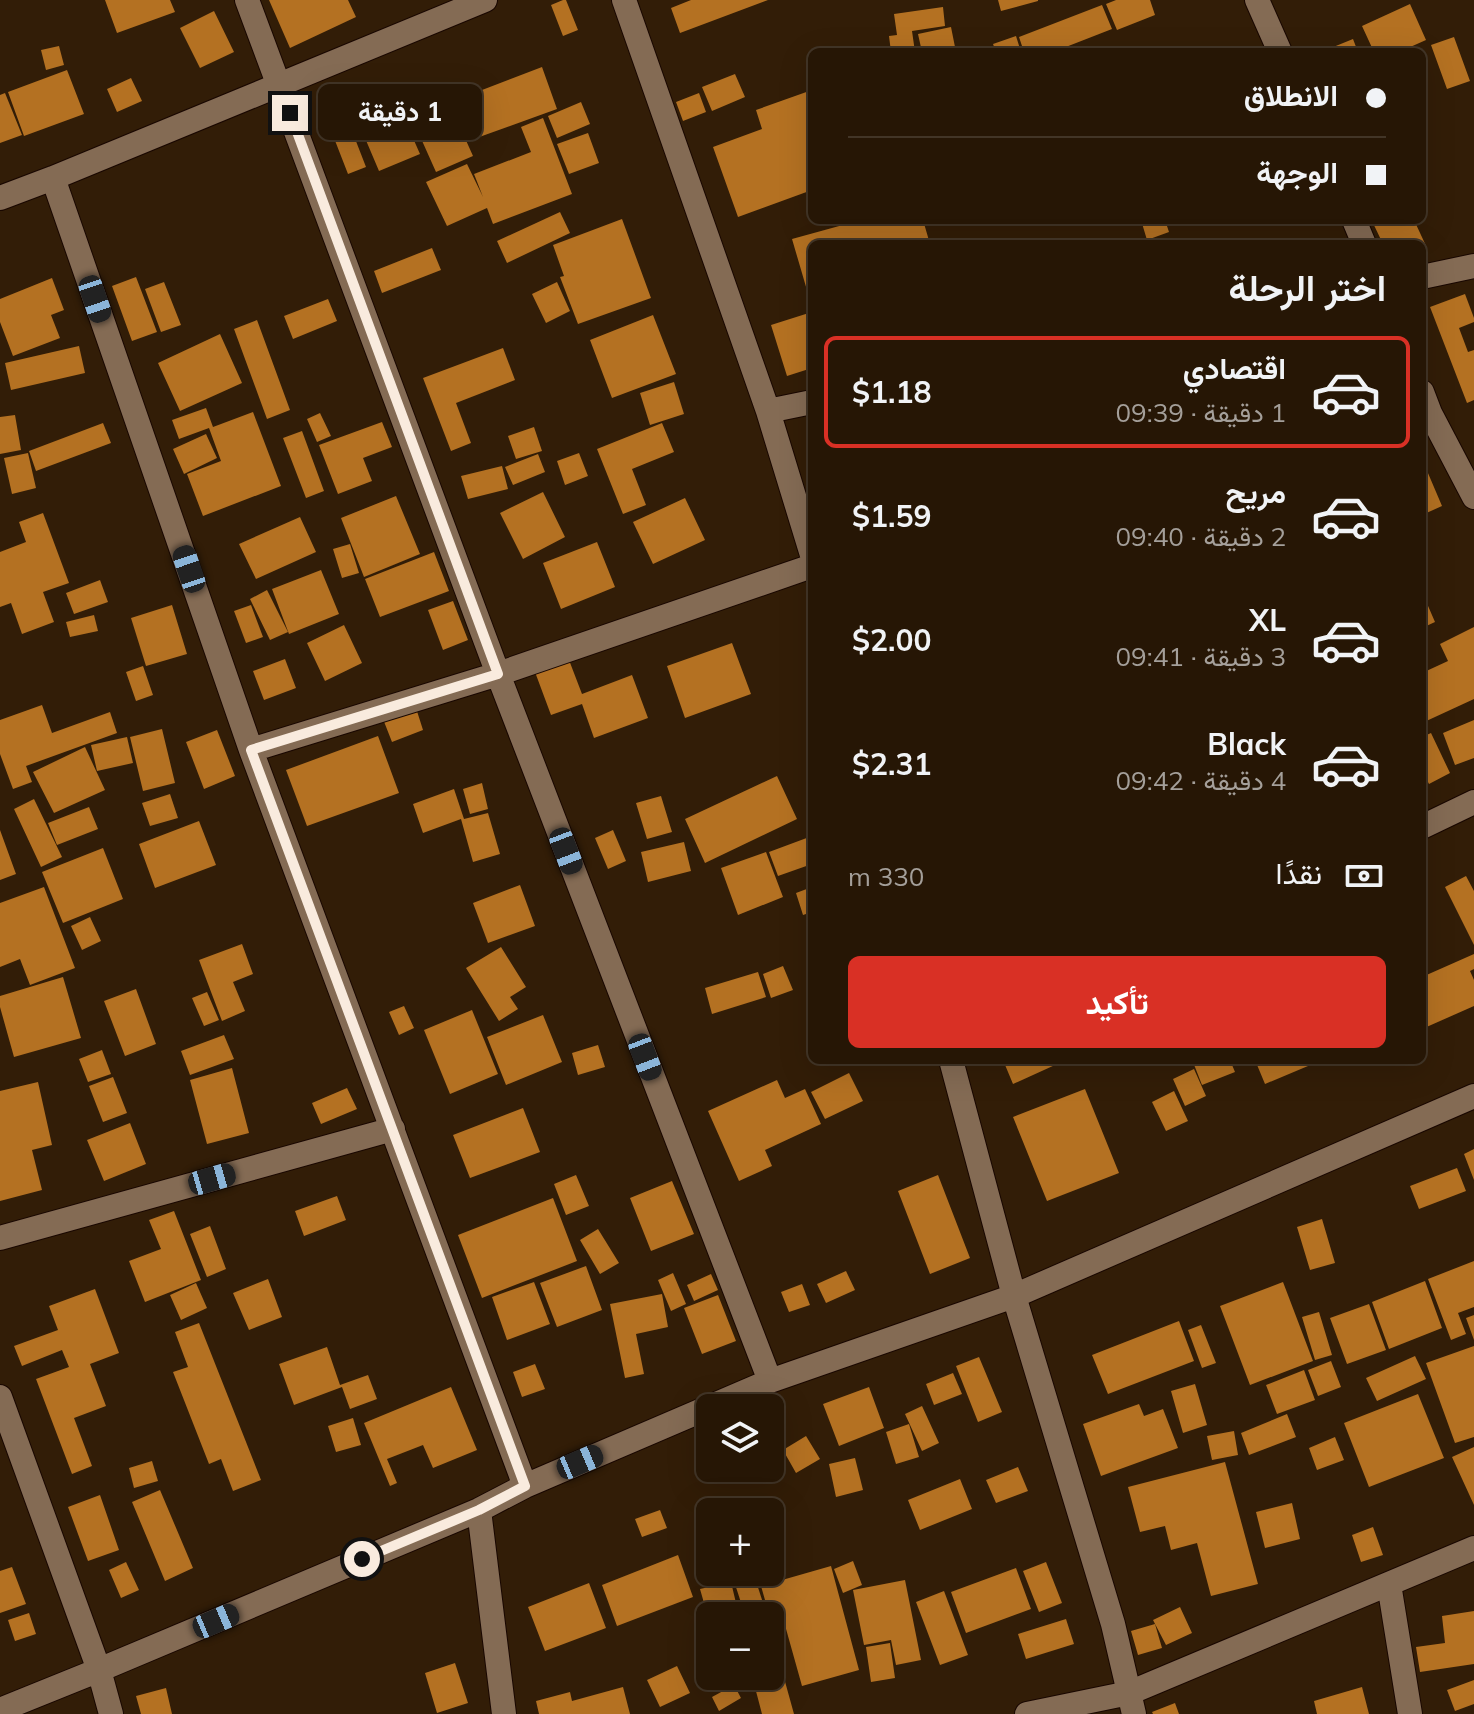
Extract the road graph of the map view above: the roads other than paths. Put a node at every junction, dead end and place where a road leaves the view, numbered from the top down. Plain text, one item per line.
1 (247, 0) edge
2 (485, 0) edge
3 (624, 0) edge
4 (1257, 0) edge
5 (1278, 48) edge
6 (279, 84) junction
7 (53, 178) junction
8 (0, 198) edge
9 (1474, 266) edge
10 (1426, 276) edge
11 (808, 403) edge
12 (1426, 409) edge
13 (768, 411) junction
14 (1474, 497) edge
15 (808, 542) edge
16 (808, 567) edge
17 (498, 674) junction
18 (251, 750) junction
19 (1474, 802) edge
20 (1426, 825) edge
21 (952, 1064) edge
22 (1474, 1096) edge
23 (393, 1129) junction
24 (0, 1238) edge
25 (1014, 1296) junction
26 (770, 1381) junction
27 (0, 1397) edge
28 (525, 1486) junction
29 (479, 1510) junction
30 (1474, 1548) edge
31 (1389, 1584) junction
32 (99, 1670) junction
33 (1132, 1704) edge
34 (0, 1710) edge
35 (111, 1714) edge
36 (504, 1714) edge
37 (1027, 1714) edge
38 (1410, 1714) edge

1 - 6 street
2 - 6 street
3 - 13 street
4 - 5 street
6 - 7 street
6 - 17 street
7 - 8 street
7 - 18 street
9 - 10 street
11 - 13 street
12 - 14 street
13 - 15 street
16 - 17 street
17 - 18 street
17 - 26 street
18 - 23 street
19 - 20 street
21 - 25 street
22 - 25 street
23 - 24 street
23 - 28 street
25 - 26 street
25 - 33 street
26 - 28 street
27 - 32 street
28 - 29 street
29 - 32 street
29 - 36 street
30 - 31 street
31 - 33 street
31 - 38 street
32 - 34 street
32 - 35 street
33 - 37 street

